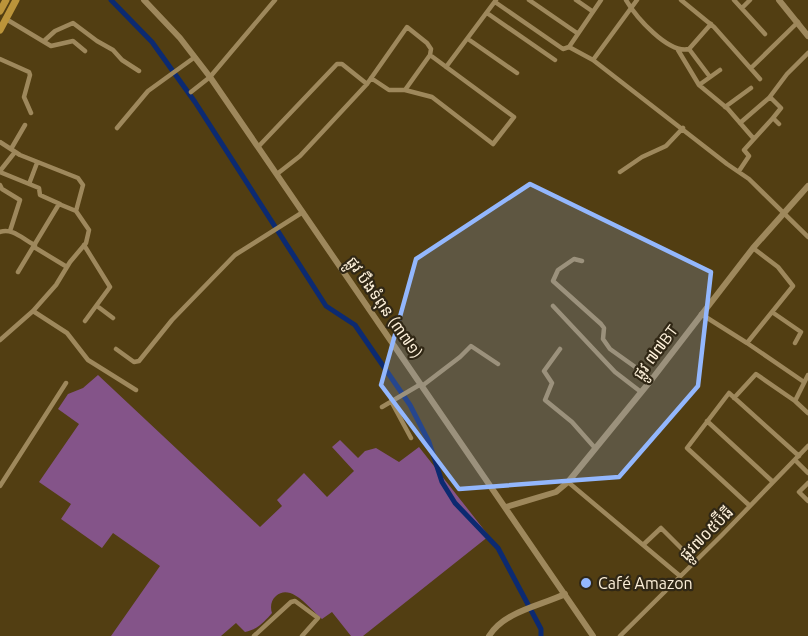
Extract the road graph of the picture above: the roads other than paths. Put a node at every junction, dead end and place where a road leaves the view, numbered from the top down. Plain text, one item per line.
1 (6, 0) edge
2 (16, 0) edge
3 (144, 0) edge
4 (275, 0) edge
5 (529, 0) edge
6 (576, 0) edge
7 (601, 0) edge
8 (626, 0) edge
9 (637, 0) edge
10 (681, 0) edge
11 (734, 0) edge
12 (750, 0) edge
13 (779, 0) edge
14 (496, 1) edge
15 (631, 8) junction
16 (742, 8) junction
17 (0, 11) edge
18 (592, 11) junction
19 (487, 13) junction
20 (6, 19) junction
21 (798, 22) junction
22 (711, 24) junction
23 (0, 30) edge
24 (577, 33) junction
25 (765, 34) dead end
26 (808, 36) edge
27 (468, 39) junction
28 (44, 41) junction
29 (569, 47) junction
30 (689, 49) junction
31 (678, 50) junction
32 (86, 51) dead end
33 (808, 53) edge
34 (430, 55) junction
35 (195, 57) junction
36 (0, 59) edge
37 (555, 60) dead end
38 (593, 60) junction
39 (446, 67) junction
40 (751, 68) junction
41 (720, 70) dead end
42 (139, 71) dead end
43 (517, 73) dead end
44 (210, 77) junction
45 (710, 77) junction
46 (371, 78) junction
47 (760, 79) dead end
48 (367, 84) junction
49 (699, 85) junction
50 (751, 88) dead end
51 (405, 90) junction
52 (191, 92) dead end
53 (770, 96) junction
54 (725, 107) junction
55 (31, 113) dead end
56 (773, 118) junction
57 (740, 123) junction
58 (779, 124) dead end
59 (25, 125) dead end
60 (117, 128) dead end
61 (683, 128) junction
62 (754, 139) junction
63 (0, 142) edge
64 (258, 147) junction
65 (13, 151) junction
66 (37, 163) junction
67 (0, 171) edge
68 (739, 171) junction
69 (620, 172) dead end
70 (277, 174) junction
71 (29, 184) junction
72 (0, 185) edge
73 (808, 186) edge
74 (60, 204) junction
75 (76, 211) junction
76 (303, 212) junction
77 (784, 212) junction
78 (10, 231) junction
79 (0, 232) edge
80 (808, 237) edge
81 (34, 246) junction
82 (84, 246) junction
83 (753, 248) junction
84 (582, 261) dead end
85 (67, 267) junction
86 (18, 272) dead end
87 (96, 306) junction
88 (553, 306) dead end
89 (33, 311) junction
90 (772, 312) junction
91 (701, 314) junction
92 (113, 318) dead end
93 (85, 321) dead end
94 (0, 340) edge
95 (747, 343) junction
96 (795, 343) dead end
97 (116, 349) dead end
98 (560, 349) dead end
99 (498, 364) dead end
100 (808, 375) edge
101 (652, 379) junction
102 (804, 382) junction
103 (66, 383) dead end
104 (422, 385) junction
105 (136, 390) dead end
106 (641, 392) junction
107 (734, 398) junction
108 (391, 401) junction
109 (795, 401) junction
110 (382, 406) dead end
111 (808, 413) edge
112 (707, 421) junction
113 (411, 438) dead end
114 (808, 446) edge
115 (596, 448) junction
116 (797, 458) junction
117 (808, 473) edge
118 (568, 482) junction
119 (773, 482) junction
120 (808, 483) edge
121 (0, 486) edge
122 (808, 501) edge
123 (750, 506) junction
124 (506, 507) junction
125 (643, 545) junction
126 (695, 562) junction
127 (680, 576) junction
128 (565, 594) junction
129 (254, 636) edge
130 (302, 636) edge
131 (489, 636) edge
132 (593, 636) edge
133 (620, 636) edge

1 - 17 main road
2 - 20 main road
3 - 35 main road, ផ្លូវ បឹងទំពុន (៣៧១)
4 - 44 street
5 - 24 street
6 - 18 street
7 - 18 street
8 - 15 street
9 - 15 street
10 - 22 street
11 - 16 street
12 - 16 street
13 - 21 main road
14 - 19 street
14 - 29 street
15 - 31 street
15 - 38 street
16 - 25 street
18 - 24 street
19 - 27 street
19 - 37 street
20 - 23 main road
20 - 28 street
21 - 26 main road
21 - 40 street
22 - 30 street
22 - 40 street
24 - 29 street
27 - 39 street
27 - 43 street
28 - 32 street
28 - 42 street
29 - 38 street
30 - 31 street
30 - 45 street
31 - 49 street
33 - 53 street
34 - 39 street
34 - 46 street
34 - 51 street
35 - 44 main road, ផ្លូវ បឹងទំពុន (៣៧១)
35 - 60 street
36 - 55 street
38 - 61 street
39 - 51 street
40 - 47 street
41 - 45 street
44 - 52 street
44 - 64 main road, ផ្លូវ បឹងទំពុន (៣៧១)
45 - 49 street
46 - 48 street
46 - 51 street
48 - 64 street
48 - 70 street
49 - 54 street
50 - 54 street
53 - 56 street
53 - 57 street
54 - 57 street
56 - 58 street
56 - 62 street
57 - 62 street
59 - 65 street
61 - 68 street
61 - 69 street
62 - 68 street
63 - 65 street
64 - 70 main road, ផ្លូវ បឹងទំពុន (៣៧១)
65 - 66 street
65 - 67 street
66 - 71 street
66 - 75 street
67 - 71 street
68 - 77 street
70 - 76 main road, ផ្លូវ បឹងទំពុន (៣៧១)
71 - 74 street
72 - 78 street
73 - 77 main road, ផ្លូវ ៧៧BT
74 - 75 street
74 - 81 street
75 - 82 street
76 - 97 street
76 - 104 main road, ផ្លូវ បឹងទំពុន (៣៧១)
77 - 80 street
77 - 83 main road, ផ្លូវ ៧៧BT
78 - 79 street
78 - 81 street
81 - 85 street
81 - 86 street
82 - 85 street
82 - 87 street
83 - 90 street
83 - 91 main road, ផ្លូវ ៧៧BT
84 - 101 street
85 - 89 street
87 - 92 street
87 - 93 street
88 - 106 street
89 - 94 street
89 - 105 street
90 - 95 street
90 - 96 street
91 - 95 street
91 - 101 main road, ផ្លូវ ៧៧BT
95 - 102 street
98 - 115 street
99 - 104 street
100 - 102 street
101 - 106 main road, ផ្លូវ ៧៧BT
102 - 109 street
103 - 121 street
104 - 108 street
104 - 124 main road, ផ្លូវ បឹងទំពុន (៣៧១)
106 - 115 main road, ផ្លូវ ៧៧BT
107 - 109 street
107 - 112 street
107 - 116 street
108 - 110 street
108 - 113 street
109 - 111 street
112 - 119 street
112 - 123 street
114 - 116 street, ផ្លូវ៧០៥ប៊ីធី
115 - 118 main road, ផ្លូវ ៧៧BT
116 - 117 street
116 - 119 street, ផ្លូវ៧០៥ប៊ីធី
118 - 124 main road, ផ្លូវ ៧៧BT
118 - 125 street
119 - 123 street, ផ្លូវ៧០៥ប៊ីធី
120 - 122 street
123 - 126 street, ផ្លូវ៧០៥ប៊ីធី
124 - 128 main road, ផ្លូវ បឹងទំពុន (៣៧១)
125 - 126 street
125 - 127 street
126 - 127 street, ផ្លូវ៧០៥ប៊ីធី
127 - 133 street, ផ្លូវ៧០៥ប៊ីធី
128 - 131 main road
128 - 132 main road, ផ្លូវ បឹងទំពុន (៣៧១)
129 - 130 street

